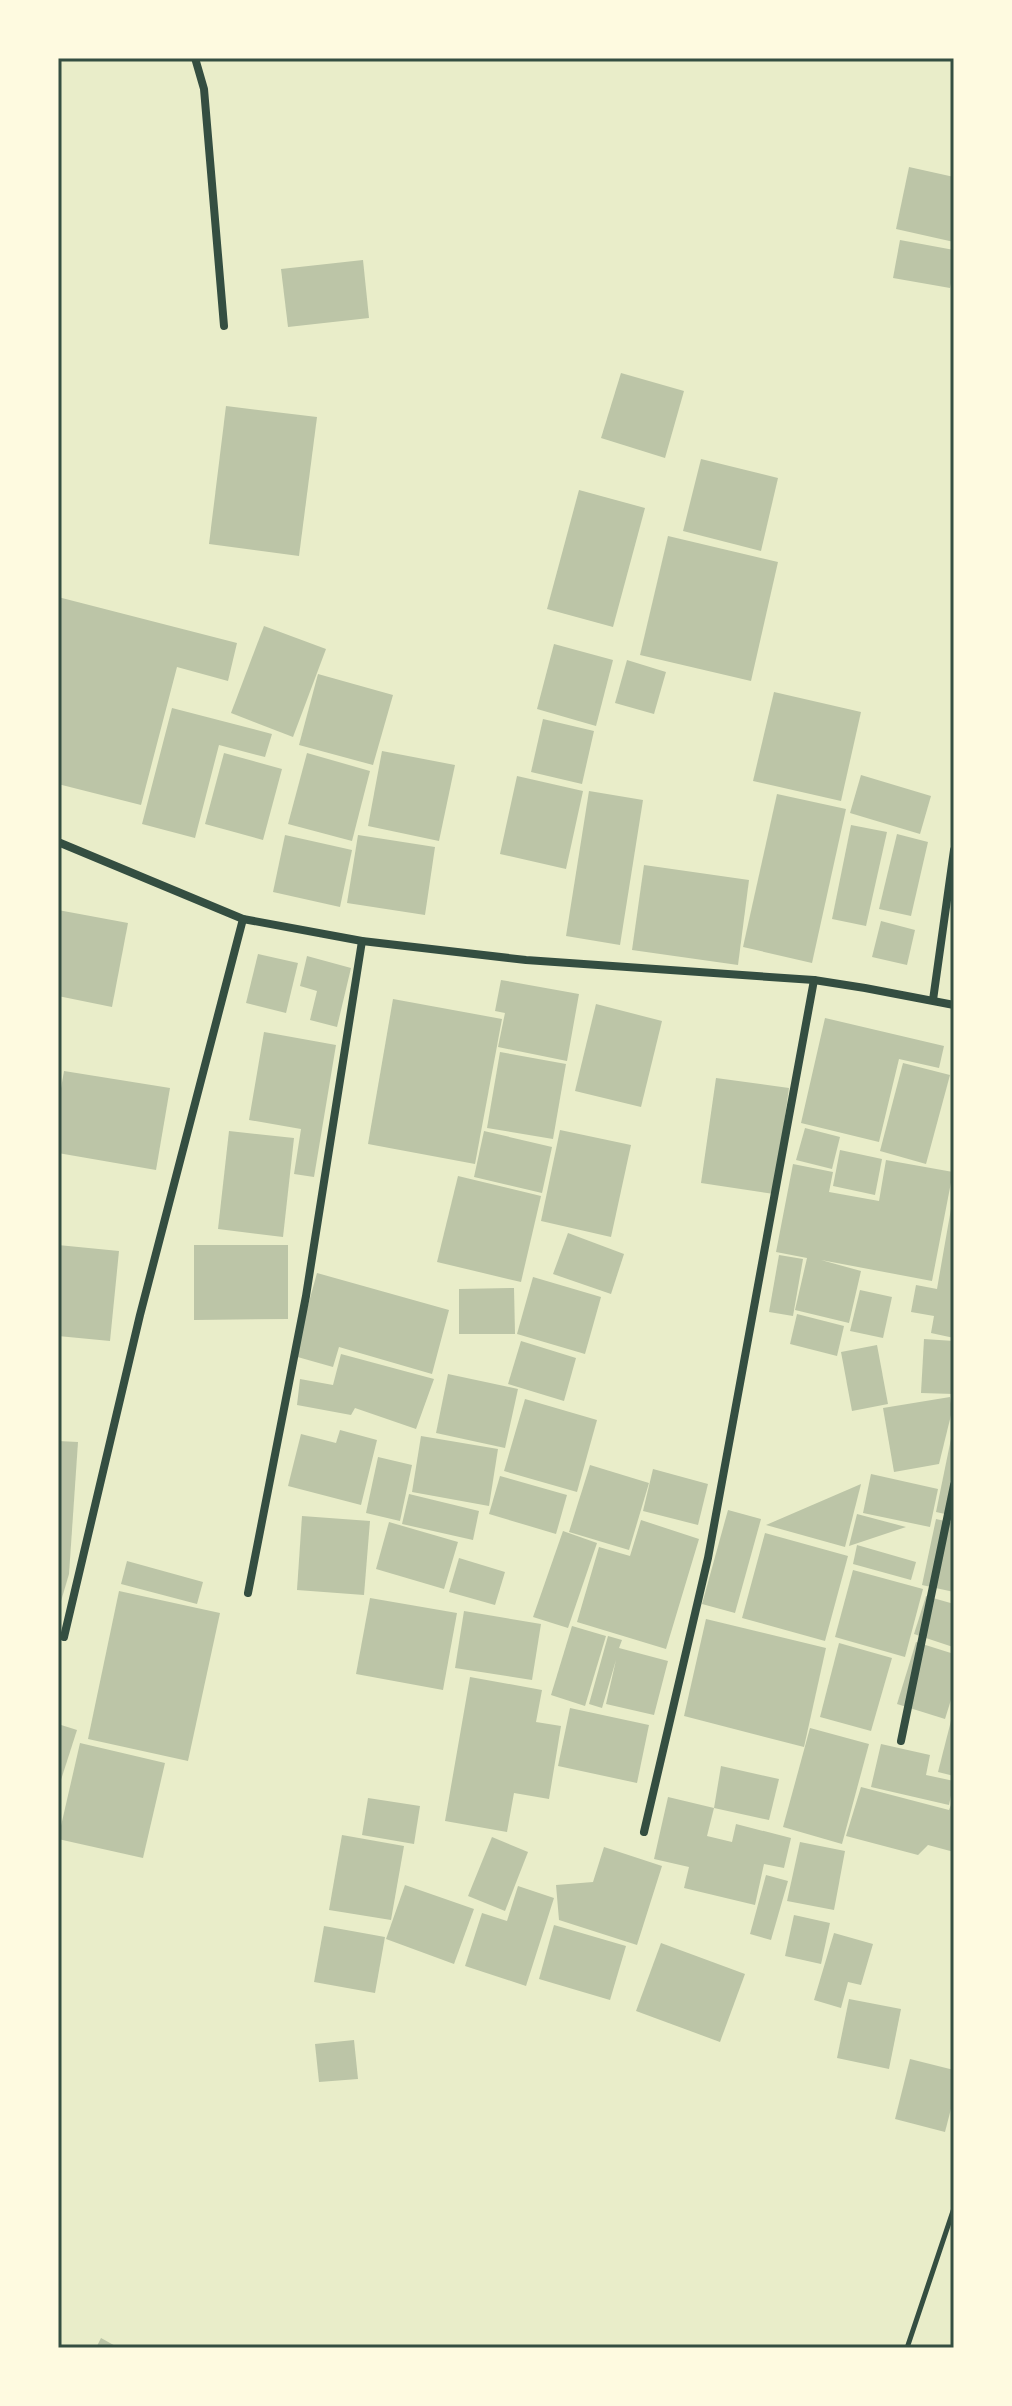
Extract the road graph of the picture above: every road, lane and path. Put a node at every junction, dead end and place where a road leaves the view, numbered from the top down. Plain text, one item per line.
1 (195, 58) edge
2 (224, 326) dead end
3 (58, 842) edge
4 (954, 850) edge
5 (243, 919) junction
6 (362, 941) junction
7 (814, 980) junction
8 (933, 1000) junction
9 (954, 1005) edge
10 (954, 1485) edge
11 (248, 1593) dead end
12 (64, 1637) dead end
13 (901, 1741) dead end
14 (644, 1832) dead end
15 (954, 2208) edge
16 (907, 2348) edge

1 - 2 street
3 - 5 street
4 - 8 street
5 - 6 street
5 - 12 street
6 - 7 street
6 - 11 street
7 - 8 street
7 - 14 street
8 - 9 street
10 - 13 street
15 - 16 path

